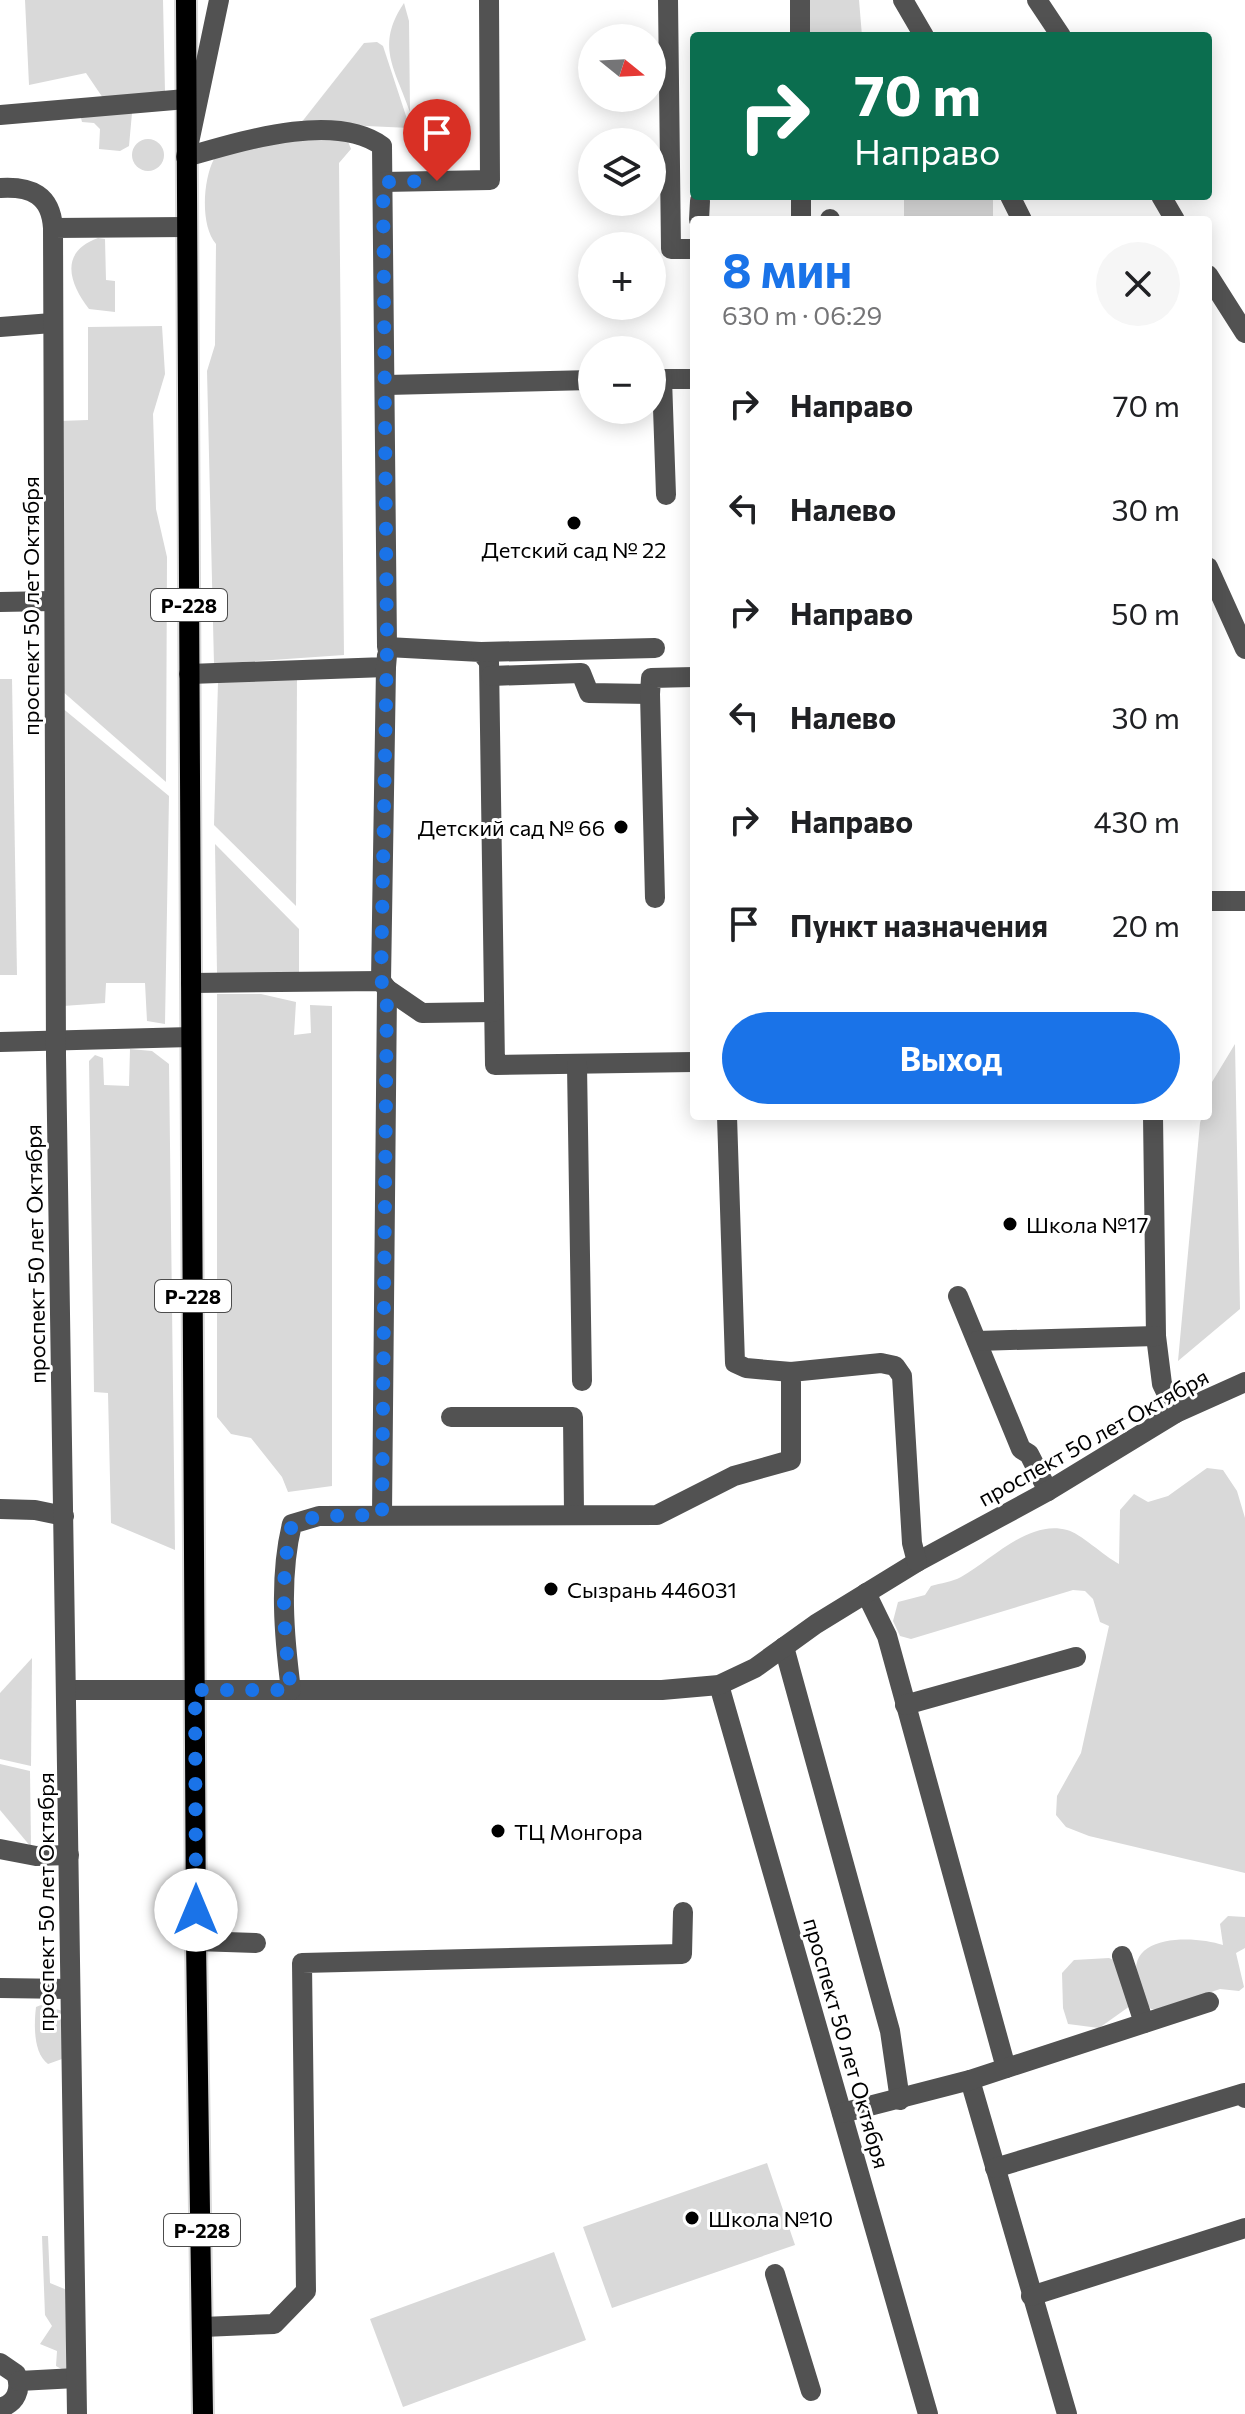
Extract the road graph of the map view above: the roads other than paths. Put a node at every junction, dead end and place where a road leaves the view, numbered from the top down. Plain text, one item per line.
1 (186, 0) edge
2 (219, 0) edge
3 (489, 0) edge
4 (668, 0) edge
5 (800, 0) edge
6 (903, 0) edge
7 (1037, 0) edge
8 (800, 32) edge
9 (922, 32) edge
10 (1058, 32) edge
11 (186, 99) junction
12 (0, 115) edge
13 (186, 157) junction
14 (383, 182) junction
15 (0, 188) edge
16 (187, 227) junction
17 (53, 228) junction
18 (690, 249) edge
19 (1212, 281) edge
20 (52, 323) junction
21 (0, 327) edge
22 (1245, 333) edge
23 (666, 379) edge
24 (690, 379) edge
25 (578, 380) edge
26 (387, 385) junction
27 (660, 424) edge
28 (666, 495) dead end
29 (1212, 576) edge
30 (53, 601) junction
31 (0, 602) edge
32 (655, 648) dead end
33 (1245, 649) edge
34 (481, 652) junction
35 (387, 657) junction
36 (189, 674) junction
37 (491, 676) junction
38 (690, 677) edge
39 (650, 694) junction
40 (655, 898) dead end
41 (1212, 901) edge
42 (1245, 901) edge
43 (191, 983) junction
44 (384, 985) junction
45 (493, 1012) junction
46 (191, 1037) junction
47 (56, 1040) junction
48 (0, 1042) edge
49 (690, 1062) edge
50 (577, 1065) junction
51 (727, 1120) edge
52 (1153, 1120) edge
53 (966, 1300) dead end
54 (1156, 1336) junction
55 (982, 1342) junction
56 (791, 1372) junction
57 (582, 1381) dead end
58 (1245, 1382) edge
59 (1176, 1413) junction
60 (451, 1417) dead end
61 (1048, 1491) junction
62 (0, 1509) edge
63 (574, 1513) junction
64 (382, 1515) junction
65 (64, 1516) junction
66 (917, 1562) junction
67 (866, 1593) junction
68 (784, 1647) junction
69 (1076, 1657) dead end
70 (719, 1685) junction
71 (67, 1690) junction
72 (195, 1690) junction
73 (291, 1690) junction
74 (905, 1705) junction
75 (0, 1849) edge
76 (69, 1855) junction
77 (683, 1912) dead end
78 (196, 1941) junction
79 (256, 1943) dead end
80 (1122, 1956) dead end
81 (0, 1988) edge
82 (69, 1989) junction
83 (1209, 2002) dead end
84 (1144, 2023) junction
85 (1006, 2068) junction
86 (970, 2080) junction
87 (1245, 2098) edge
88 (900, 2100) junction
89 (842, 2113) junction
90 (995, 2168) junction
91 (1245, 2228) edge
92 (775, 2274) dead end
93 (1031, 2296) junction
94 (203, 2327) junction
95 (0, 2363) edge
96 (76, 2378) junction
97 (19, 2381) junction
98 (811, 2391) dead end
99 (0, 2408) edge
100 (77, 2414) edge
101 (203, 2414) edge
102 (928, 2414) edge
103 (1067, 2414) edge

1 - 11 main road, Р-228
2 - 13 street
3 - 14 street
4 - 18 street
5 - 8 street
6 - 9 street
7 - 10 street
11 - 12 street
11 - 13 main road, Р-228
13 - 14 street
13 - 16 main road, Р-228
14 - 26 street
15 - 17 street
16 - 17 street
16 - 36 main road, Р-228
17 - 20 street, проспект 50 лет Октября
19 - 22 street
20 - 21 street
20 - 30 street, проспект 50 лет Октября
23 - 24 street
25 - 26 street
26 - 35 street
27 - 28 street
29 - 33 street
30 - 31 street
30 - 47 street, проспект 50 лет Октября
32 - 34 street
34 - 35 street
34 - 37 street
35 - 36 street
35 - 44 street
36 - 43 main road, Р-228
37 - 39 street
37 - 45 street
38 - 39 street
39 - 40 street
41 - 42 street
43 - 44 street
43 - 46 main road, Р-228
44 - 45 street
44 - 64 street
45 - 50 street
46 - 47 street
46 - 72 main road, Р-228
47 - 48 street
47 - 65 street, проспект 50 лет Октября
49 - 50 street
50 - 57 street
51 - 56 street
52 - 54 street
53 - 55 street
54 - 55 street
54 - 59 street
55 - 61 street
56 - 63 street
56 - 66 street
58 - 59 street, проспект 50 лет Октября
59 - 61 street, проспект 50 лет Октября
60 - 63 street
61 - 66 street, проспект 50 лет Октября
62 - 65 street
63 - 64 street
64 - 73 street
65 - 71 street, проспект 50 лет Октября
66 - 67 street, проспект 50 лет Октября
67 - 68 street, проспект 50 лет Октября
67 - 74 street
68 - 70 street, проспект 50 лет Октября
68 - 88 street
69 - 74 street
70 - 73 street, проспект 50 лет Октября
70 - 89 street, проспект 50 лет Октября
71 - 72 street, проспект 50 лет Октября
71 - 76 street, проспект 50 лет Октября
72 - 73 street, проспект 50 лет Октября
72 - 78 main road, Р-228
74 - 85 street
75 - 76 street
76 - 82 street, проспект 50 лет Октября
77 - 94 street
78 - 79 street
78 - 94 main road, Р-228
80 - 84 street
81 - 82 street
82 - 96 street, проспект 50 лет Октября
83 - 84 street
84 - 85 street
85 - 86 street
86 - 88 street
86 - 90 street
87 - 90 street
88 - 89 street
89 - 102 street, проспект 50 лет Октября
90 - 93 street
91 - 93 street
92 - 98 street
93 - 103 street
94 - 101 main road, Р-228
95 - 97 street
96 - 97 street
96 - 100 street, проспект 50 лет Октября
97 - 99 street

